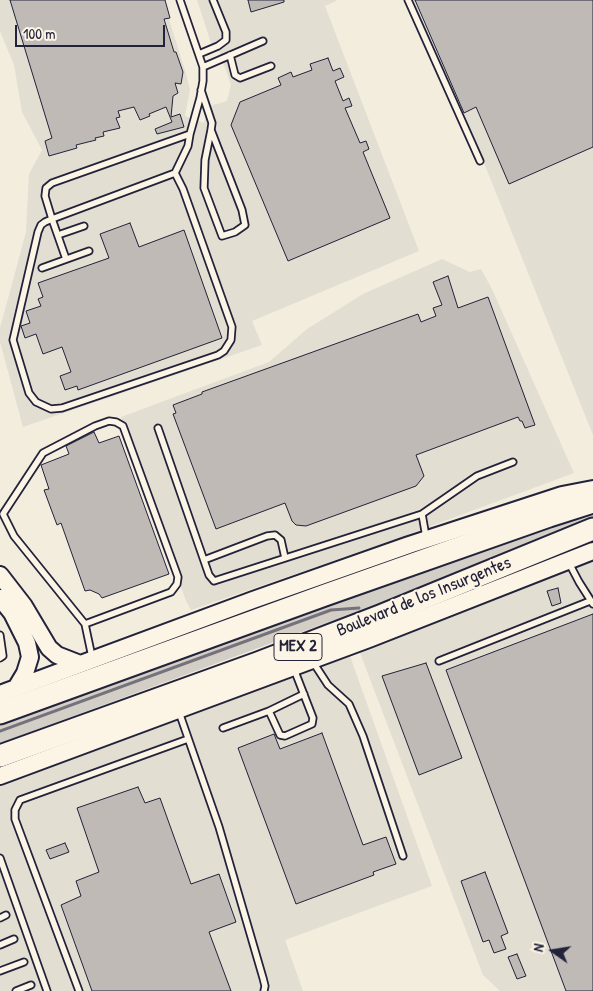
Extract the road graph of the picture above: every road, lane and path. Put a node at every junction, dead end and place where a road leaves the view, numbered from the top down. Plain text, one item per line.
1 (180, 0) edge
2 (213, 0) edge
3 (408, 0) edge
4 (263, 41) dead end
5 (198, 54) junction
6 (230, 55) junction
7 (203, 66) junction
8 (271, 66) dead end
9 (201, 90) junction
10 (211, 130) junction
11 (190, 134) junction
12 (480, 161) dead end
13 (175, 173) junction
14 (52, 219) junction
15 (84, 226) dead end
16 (58, 235) junction
17 (89, 251) dead end
18 (66, 259) junction
19 (42, 268) dead end
20 (158, 428) dead end
21 (513, 462) dead end
22 (593, 489) edge
23 (593, 502) edge
24 (422, 514) junction
25 (593, 529) edge
26 (426, 539) junction
27 (593, 551) edge
28 (286, 558) junction
29 (204, 560) junction
30 (568, 561) junction
31 (0, 574) edge
32 (0, 598) edge
33 (591, 602) edge
34 (84, 624) junction
35 (0, 635) edge
36 (0, 658) edge
37 (312, 660) junction
38 (439, 661) dead end
39 (87, 662) junction
40 (293, 667) junction
41 (16, 688) junction
42 (0, 694) edge
43 (304, 694) junction
44 (178, 710) junction
45 (269, 711) junction
46 (0, 713) edge
47 (223, 728) dead end
48 (188, 738) junction
49 (0, 756) edge
50 (0, 776) edge
51 (403, 856) dead end
52 (0, 858) edge
53 (14, 939) dead end
54 (0, 945) edge
55 (24, 962) dead end
56 (0, 971) edge
57 (31, 985) dead end
58 (16, 991) edge
59 (47, 991) edge
60 (78, 991) edge
61 (264, 991) edge

1 - 5 lane
2 - 5 lane
3 - 12 lane
4 - 6 lane
5 - 7 lane
6 - 7 lane
6 - 8 lane
7 - 9 lane
9 - 10 lane
9 - 11 lane
10 - 10 lane
11 - 13 lane
11 - 14 lane
13 - 14 lane
13 - 14 lane
14 - 16 lane
15 - 16 lane
16 - 18 lane
17 - 18 lane
18 - 19 lane
20 - 29 lane
21 - 24 lane
22 - 26 street
23 - 46 highway, Boulevard de los Insurgentes / MEX 2
24 - 26 lane
24 - 28 lane
25 - 49 highway, Boulevard de los Insurgentes / MEX 2
26 - 39 street
27 - 30 street
28 - 29 lane
28 - 29 lane
30 - 33 lane
30 - 37 street
31 - 39 street
32 - 41 street
33 - 38 lane
34 - 34 lane
34 - 39 lane
35 - 36 lane
37 - 40 street
37 - 51 lane
39 - 41 street
40 - 43 lane
40 - 44 street
41 - 42 street
43 - 45 lane
43 - 45 lane
44 - 48 lane
44 - 50 street
45 - 47 lane
48 - 60 lane
48 - 61 lane
52 - 59 lane
53 - 54 lane
55 - 56 lane
57 - 58 lane

